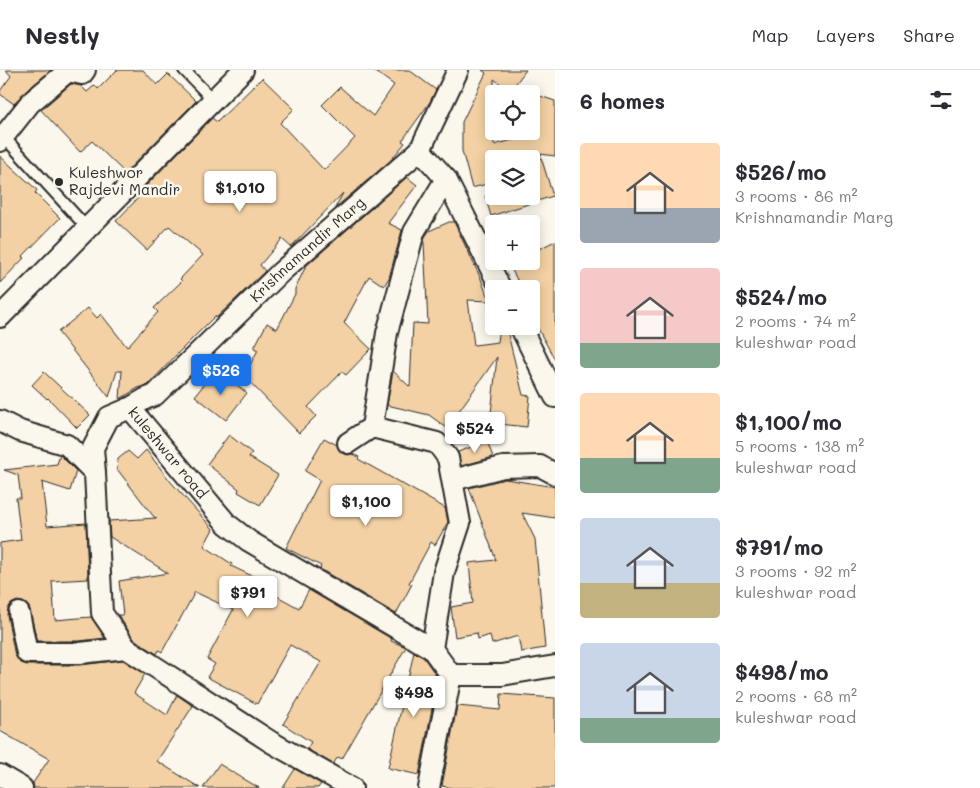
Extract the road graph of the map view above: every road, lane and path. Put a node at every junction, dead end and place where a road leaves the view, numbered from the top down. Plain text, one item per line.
1 (85, 70) edge
2 (184, 70) edge
3 (243, 70) edge
4 (458, 70) edge
5 (213, 100) junction
6 (2, 139) edge
7 (420, 150) junction
8 (446, 179) junction
9 (88, 229) junction
10 (496, 280) edge
11 (0, 317) edge
12 (524, 335) edge
13 (555, 397) edge
14 (130, 408) junction
15 (0, 422) edge
16 (372, 427) junction
17 (348, 443) dead end
18 (95, 473) junction
19 (555, 474) edge
20 (453, 480) junction
21 (19, 613) dead end
22 (126, 648) junction
23 (432, 649) junction
24 (555, 666) edge
25 (451, 675) junction
26 (0, 775) edge
27 (22, 788) edge
28 (352, 788) edge
29 (429, 788) edge

1 - 6 street
2 - 5 lane
3 - 5 street
4 - 7 street, Krishnamandir Marg
5 - 9 street
6 - 9 lane
7 - 8 street
7 - 14 street, Krishnamandir Marg
8 - 10 street
8 - 16 street
9 - 11 street
12 - 13 street
14 - 18 street, kuleshwar road
14 - 23 street, kuleshwar road
15 - 18 street
16 - 17 street
16 - 20 street
18 - 22 street, kuleshwar road
19 - 20 street
20 - 23 street
21 - 22 street
22 - 28 street, kuleshwar road
23 - 25 street, kuleshwar road
24 - 25 street
25 - 29 street
26 - 27 street

